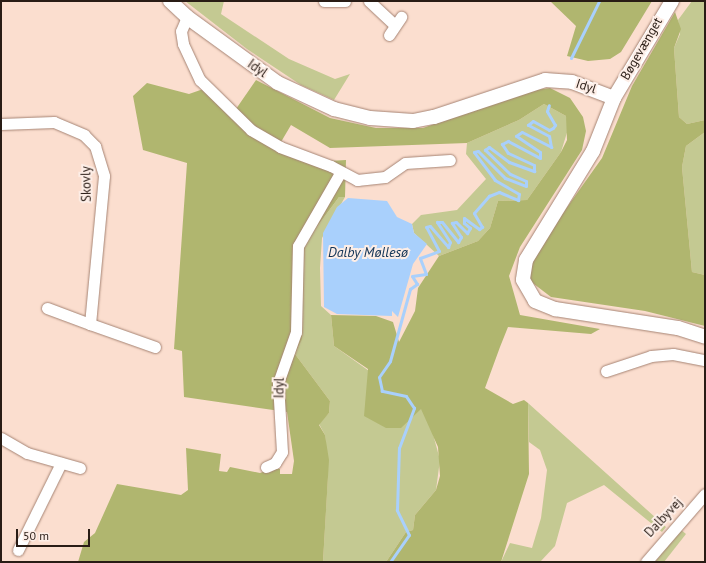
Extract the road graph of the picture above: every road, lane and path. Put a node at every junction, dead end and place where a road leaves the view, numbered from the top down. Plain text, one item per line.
1 (170, 1) edge
2 (324, 1) edge
3 (345, 1) edge
4 (369, 1) edge
5 (672, 1) edge
6 (187, 17) junction
7 (395, 26) dead end
8 (614, 98) junction
9 (1, 124) edge
10 (450, 160) dead end
11 (340, 173) junction
12 (47, 308) dead end
13 (90, 324) junction
14 (705, 337) edge
15 (155, 347) dead end
16 (705, 360) edge
17 (606, 371) dead end
18 (1, 438) edge
19 (61, 463) junction
20 (266, 467) dead end
21 (80, 468) dead end
22 (705, 494) edge
23 (18, 550) dead end
24 (646, 562) edge

1 - 6 street, Idyl
2 - 3 street
4 - 7 street
5 - 8 street, Bøgevænget
6 - 8 street, Idyl
6 - 11 street
8 - 14 street
9 - 13 street, Skovly
10 - 11 street
11 - 20 street, Idyl
12 - 13 street
13 - 15 street
16 - 17 street
18 - 19 street
19 - 21 street
19 - 23 street
22 - 24 street, Dalbyvej

